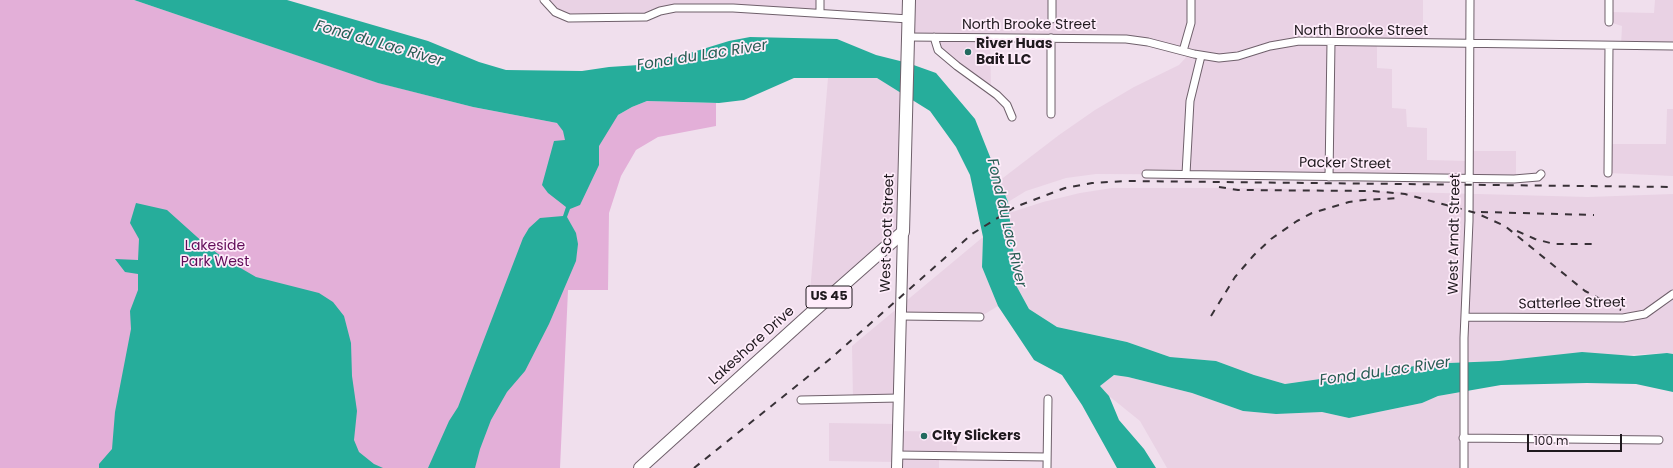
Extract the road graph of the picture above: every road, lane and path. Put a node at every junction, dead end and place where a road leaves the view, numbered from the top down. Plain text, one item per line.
1 (544, 0) edge
2 (820, 0) edge
3 (909, 0) edge
4 (1052, 0) edge
5 (1191, 0) edge
6 (1470, 0) edge
7 (1609, 0) edge
8 (733, 4) edge
9 (820, 13) junction
10 (909, 19) junction
11 (1052, 19) dead end
12 (1609, 22) dead end
13 (908, 37) junction
14 (934, 37) junction
15 (1051, 38) junction
16 (1331, 42) junction
17 (1469, 44) junction
18 (1609, 46) junction
19 (1673, 46) edge
20 (1183, 51) junction
21 (1201, 56) junction
22 (1051, 114) dead end
23 (1012, 117) dead end
24 (1608, 173) dead end
25 (1146, 174) dead end
26 (1186, 174) junction
27 (1541, 174) dead end
28 (1330, 177) junction
29 (1469, 179) junction
30 (903, 232) junction
31 (1673, 294) edge
32 (900, 316) junction
33 (980, 316) dead end
34 (1466, 317) junction
35 (899, 398) junction
36 (1048, 399) dead end
37 (801, 400) dead end
38 (1463, 438) junction
39 (1659, 440) dead end
40 (897, 455) junction
41 (1047, 457) junction
42 (640, 468) edge
43 (897, 468) edge
44 (1047, 468) edge
45 (1464, 468) edge

1 - 8 street
2 - 9 street
3 - 10 main road, West Scott Street
4 - 11 street
5 - 20 street
6 - 17 street, West Arndt Street
7 - 12 street
8 - 9 street
9 - 10 street
10 - 13 main road, West Scott Street
13 - 14 street, North Brooke Street
13 - 30 main road, West Scott Street
14 - 15 street, North Brooke Street
14 - 23 street
15 - 20 street, North Brooke Street
15 - 22 street
16 - 17 street, North Brooke Street
16 - 21 street, North Brooke Street
16 - 28 street
17 - 18 street, North Brooke Street
17 - 29 street, West Arndt Street
18 - 19 street, North Brooke Street
18 - 24 street
20 - 21 street, North Brooke Street
21 - 26 street
25 - 26 street, Packer Street
26 - 28 street, Packer Street
27 - 29 street, Packer Street
28 - 29 street, Packer Street
29 - 34 street, West Arndt Street
30 - 32 main road, West Scott Street
30 - 42 main road, Lakeshore Drive / US 45
31 - 34 street, Satterlee Street
32 - 33 street
32 - 35 main road, West Scott Street
34 - 38 street, West Arndt Street
35 - 37 street
35 - 40 main road, West Scott Street
36 - 41 street
38 - 39 street
38 - 45 street, West Arndt Street
40 - 41 street
40 - 43 main road, West Scott Street
41 - 44 street

